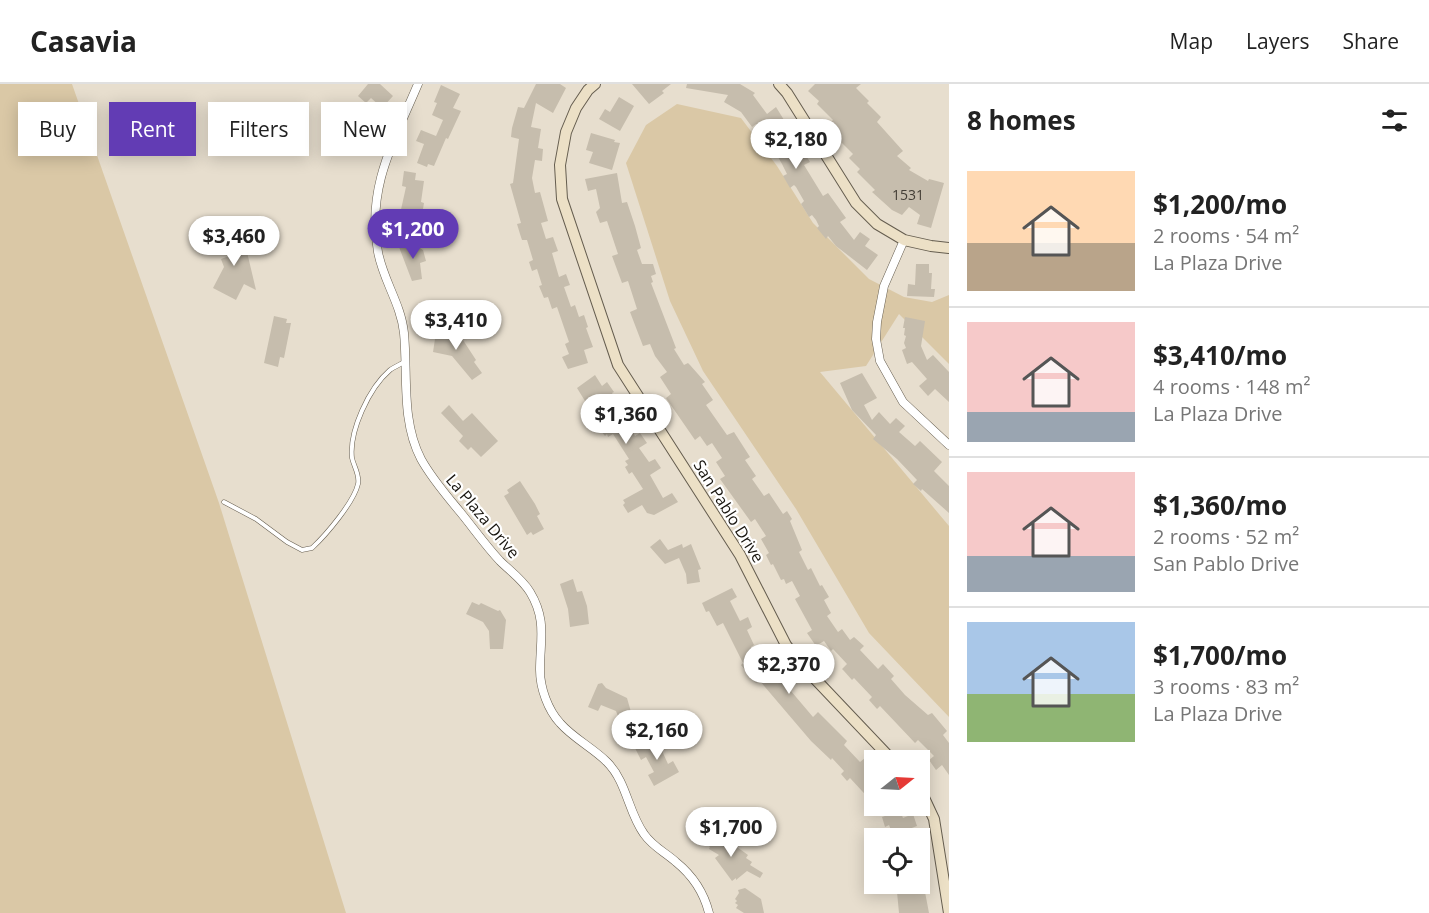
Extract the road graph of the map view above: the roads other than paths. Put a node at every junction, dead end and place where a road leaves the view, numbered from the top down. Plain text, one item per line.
1 (418, 84) edge
2 (595, 84) edge
3 (779, 84) edge
4 (904, 240) junction
5 (949, 248) edge
6 (406, 361) junction
7 (949, 445) edge
8 (224, 502) dead end
9 (883, 750) edge
10 (930, 810) edge
11 (709, 913) edge
12 (949, 913) edge

1 - 6 street, La Plaza Drive
2 - 9 street, San Pablo Drive
3 - 4 street
4 - 5 street
4 - 7 street
6 - 8 lane
6 - 11 street, La Plaza Drive
10 - 12 street

